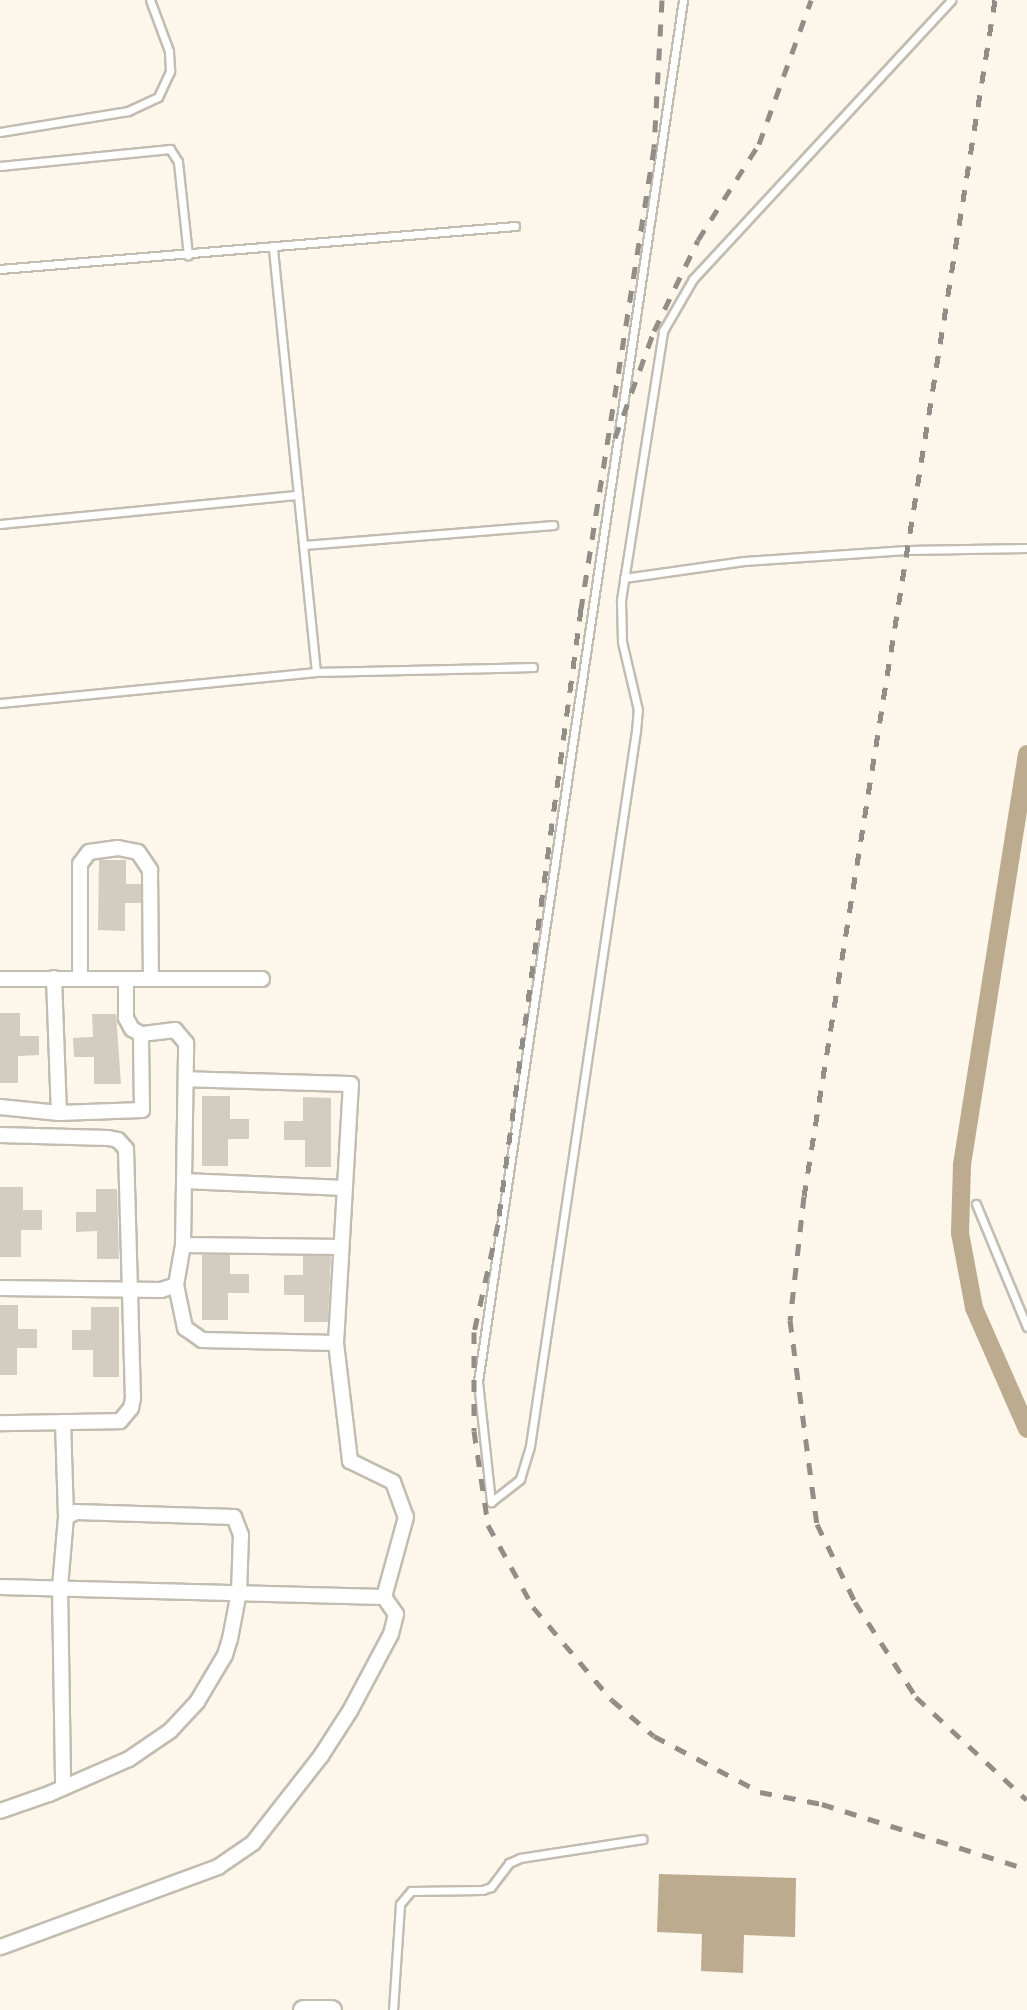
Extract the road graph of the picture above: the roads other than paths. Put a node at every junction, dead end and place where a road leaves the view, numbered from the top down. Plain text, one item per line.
1 (150, 0) edge
2 (683, 0) edge
3 (951, 0) edge
4 (0, 132) edge
5 (0, 166) edge
6 (515, 226) dead end
7 (273, 249) junction
8 (188, 255) junction
9 (0, 269) edge
10 (298, 495) junction
11 (0, 524) edge
12 (554, 525) dead end
13 (304, 545) junction
14 (1027, 548) edge
15 (624, 578) junction
16 (533, 667) dead end
17 (316, 672) junction
18 (0, 702) edge
19 (54, 978) junction
20 (80, 978) junction
21 (150, 978) junction
22 (0, 979) edge
23 (126, 979) junction
24 (262, 979) dead end
25 (141, 1034) junction
26 (186, 1079) junction
27 (0, 1107) edge
28 (59, 1113) junction
29 (0, 1135) edge
30 (184, 1181) junction
31 (345, 1188) junction
32 (976, 1204) dead end
33 (183, 1245) junction
34 (340, 1247) junction
35 (176, 1285) junction
36 (0, 1288) edge
37 (129, 1290) junction
38 (1027, 1327) edge
39 (336, 1343) junction
40 (63, 1422) junction
41 (0, 1423) edge
42 (66, 1517) junction
43 (0, 1587) edge
44 (60, 1587) junction
45 (239, 1592) junction
46 (384, 1597) junction
47 (63, 1788) junction
48 (0, 1811) edge
49 (643, 1839) dead end
50 (0, 1947) edge
51 (303, 2010) edge
52 (331, 2010) edge
53 (393, 2010) edge

1 - 4 lane
2 - 15 lane
3 - 15 lane
5 - 8 lane
6 - 7 lane
7 - 8 lane
7 - 10 lane
8 - 9 lane
10 - 11 lane
10 - 13 lane
12 - 13 lane
13 - 17 lane
14 - 15 lane
16 - 17 lane
17 - 18 lane
19 - 20 street
19 - 22 street
19 - 28 street
20 - 21 street
20 - 23 street
21 - 23 street
21 - 24 street
23 - 25 street
25 - 26 street
25 - 28 street
26 - 30 street
26 - 31 street
27 - 28 street
29 - 37 street
30 - 31 street
30 - 33 street
31 - 34 street
32 - 38 lane
33 - 34 street
33 - 35 street
34 - 39 street
35 - 37 street
35 - 39 street
36 - 37 street
37 - 40 street
39 - 46 street
40 - 41 street
40 - 42 street
42 - 44 street
42 - 45 street
43 - 44 street
44 - 45 street
44 - 47 street
45 - 46 street
45 - 47 street
46 - 50 street
47 - 48 street
49 - 53 lane
51 - 52 main road

